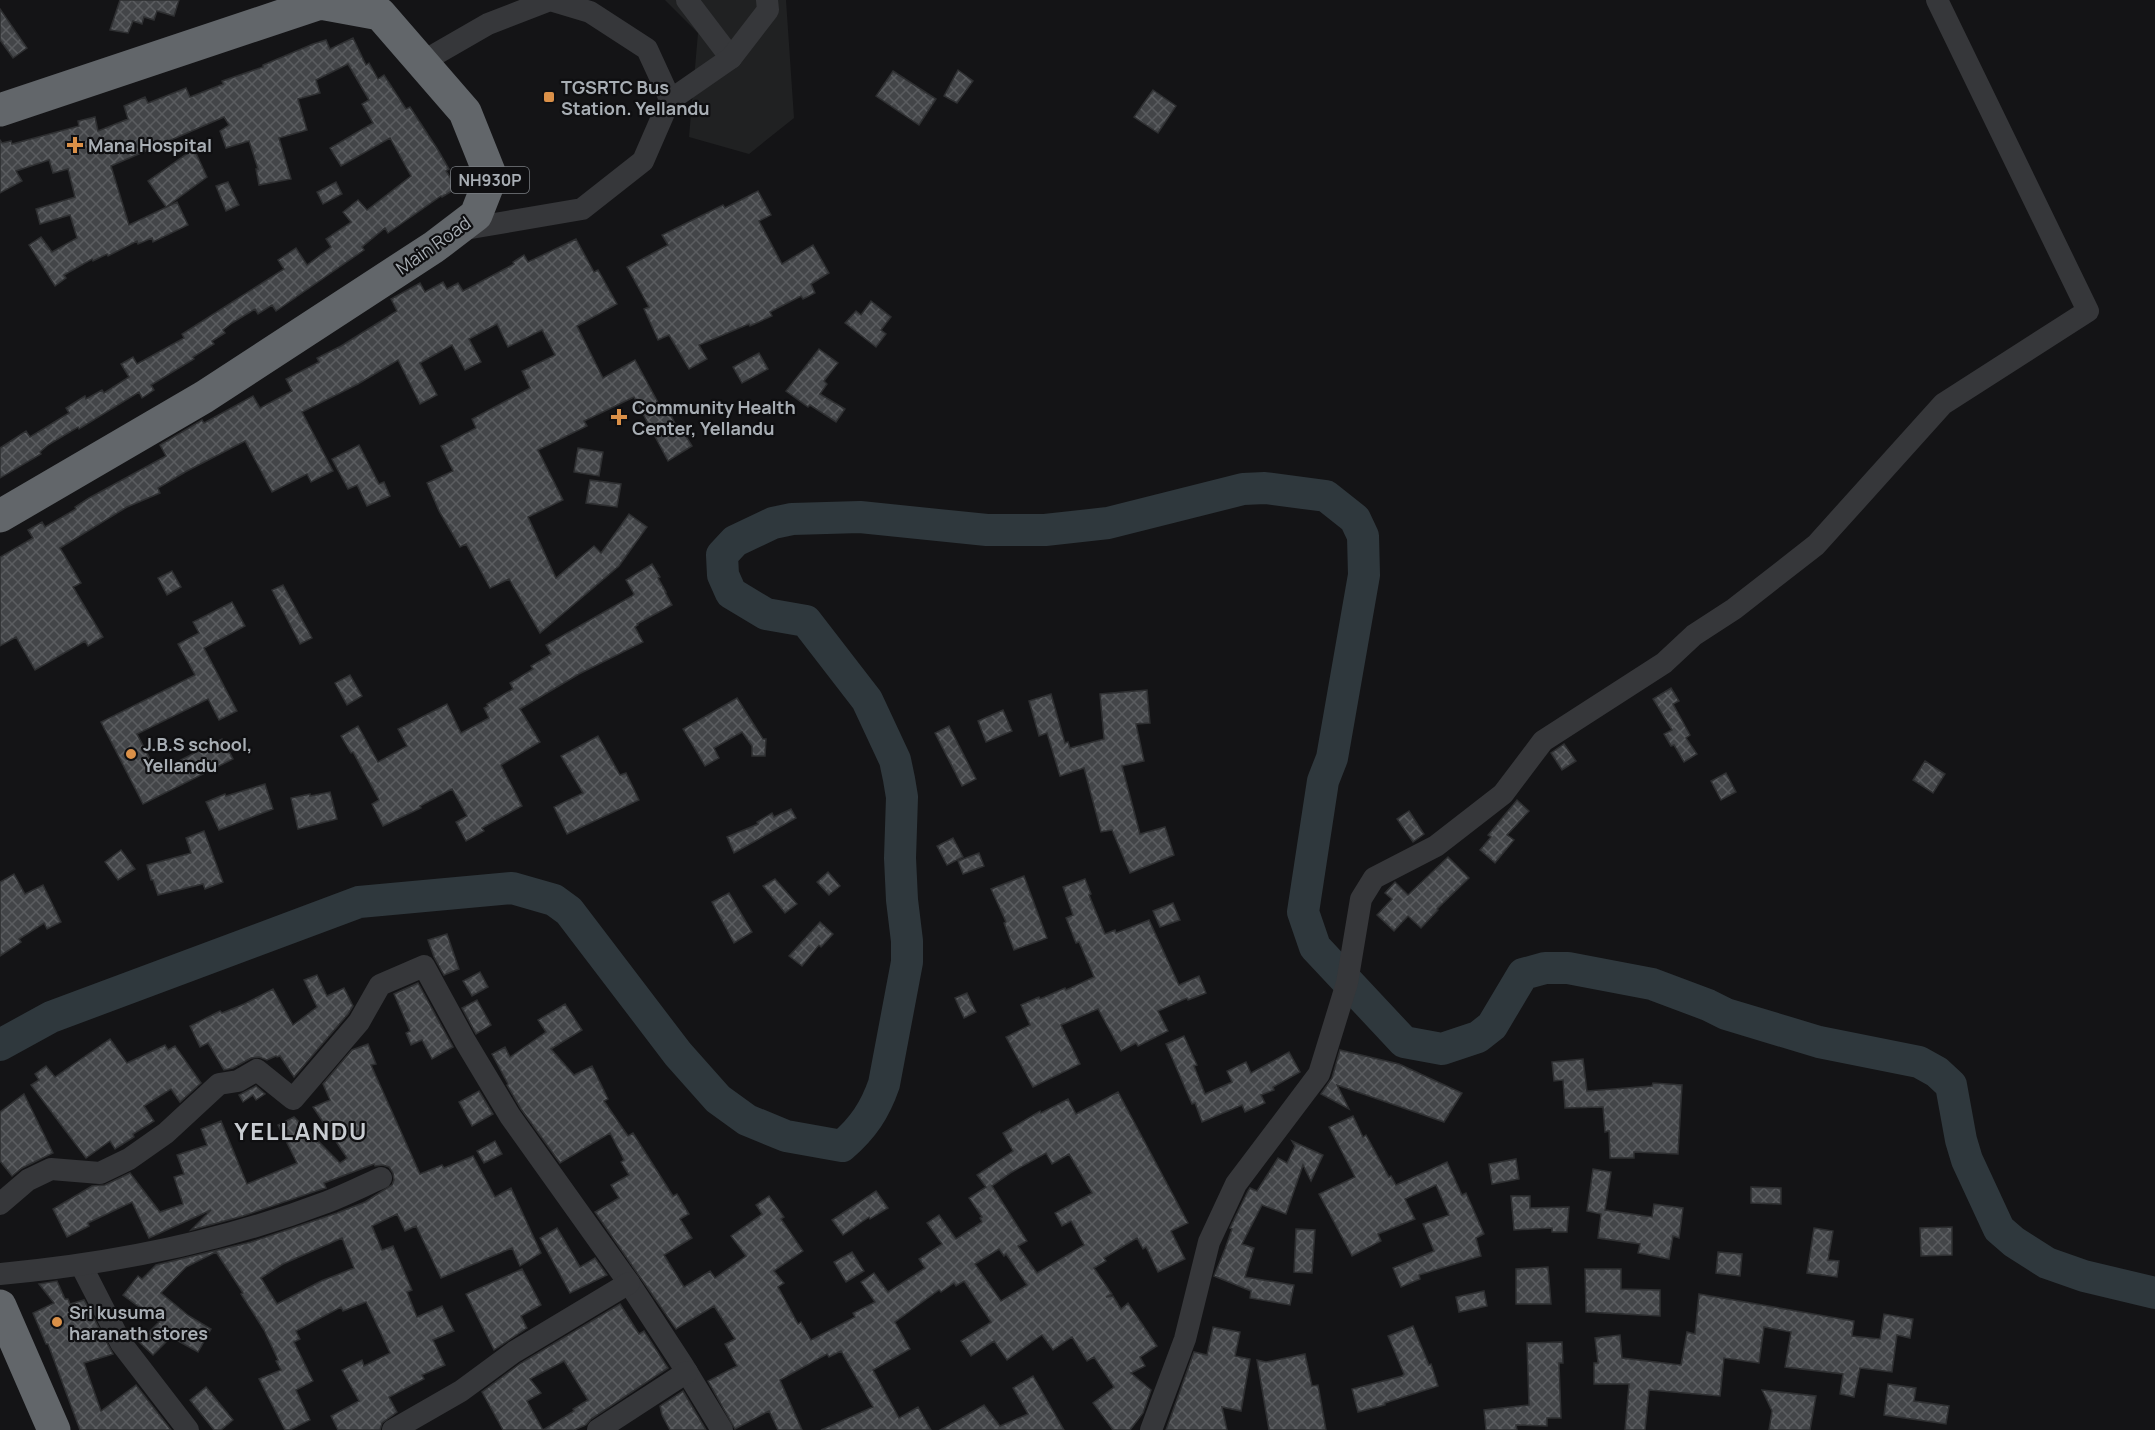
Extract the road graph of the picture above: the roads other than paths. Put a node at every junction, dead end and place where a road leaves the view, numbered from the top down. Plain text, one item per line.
1 (687, 0) edge
2 (767, 0) edge
3 (1937, 0) edge
4 (731, 58) junction
5 (422, 62) junction
6 (669, 101) junction
7 (0, 110) edge
8 (454, 231) junction
9 (0, 516) edge
10 (381, 1178) dead end
11 (0, 1204) edge
12 (81, 1265) junction
13 (0, 1274) edge
14 (629, 1283) junction
15 (0, 1306) edge
16 (687, 1372) junction
17 (54, 1430) edge
18 (188, 1430) edge
19 (393, 1430) edge
20 (598, 1430) edge
21 (722, 1430) edge
22 (1151, 1430) edge

1 - 4 street
2 - 4 street
3 - 22 street
4 - 6 street
5 - 6 street
5 - 7 highway, Main Road / NH930P
5 - 8 highway, Main Road / NH930P
6 - 8 street
8 - 9 highway, Main Road / NH930P
10 - 12 street
11 - 14 street
12 - 13 street
12 - 18 street
14 - 16 street
14 - 19 street
15 - 17 highway
16 - 20 street
16 - 21 street

